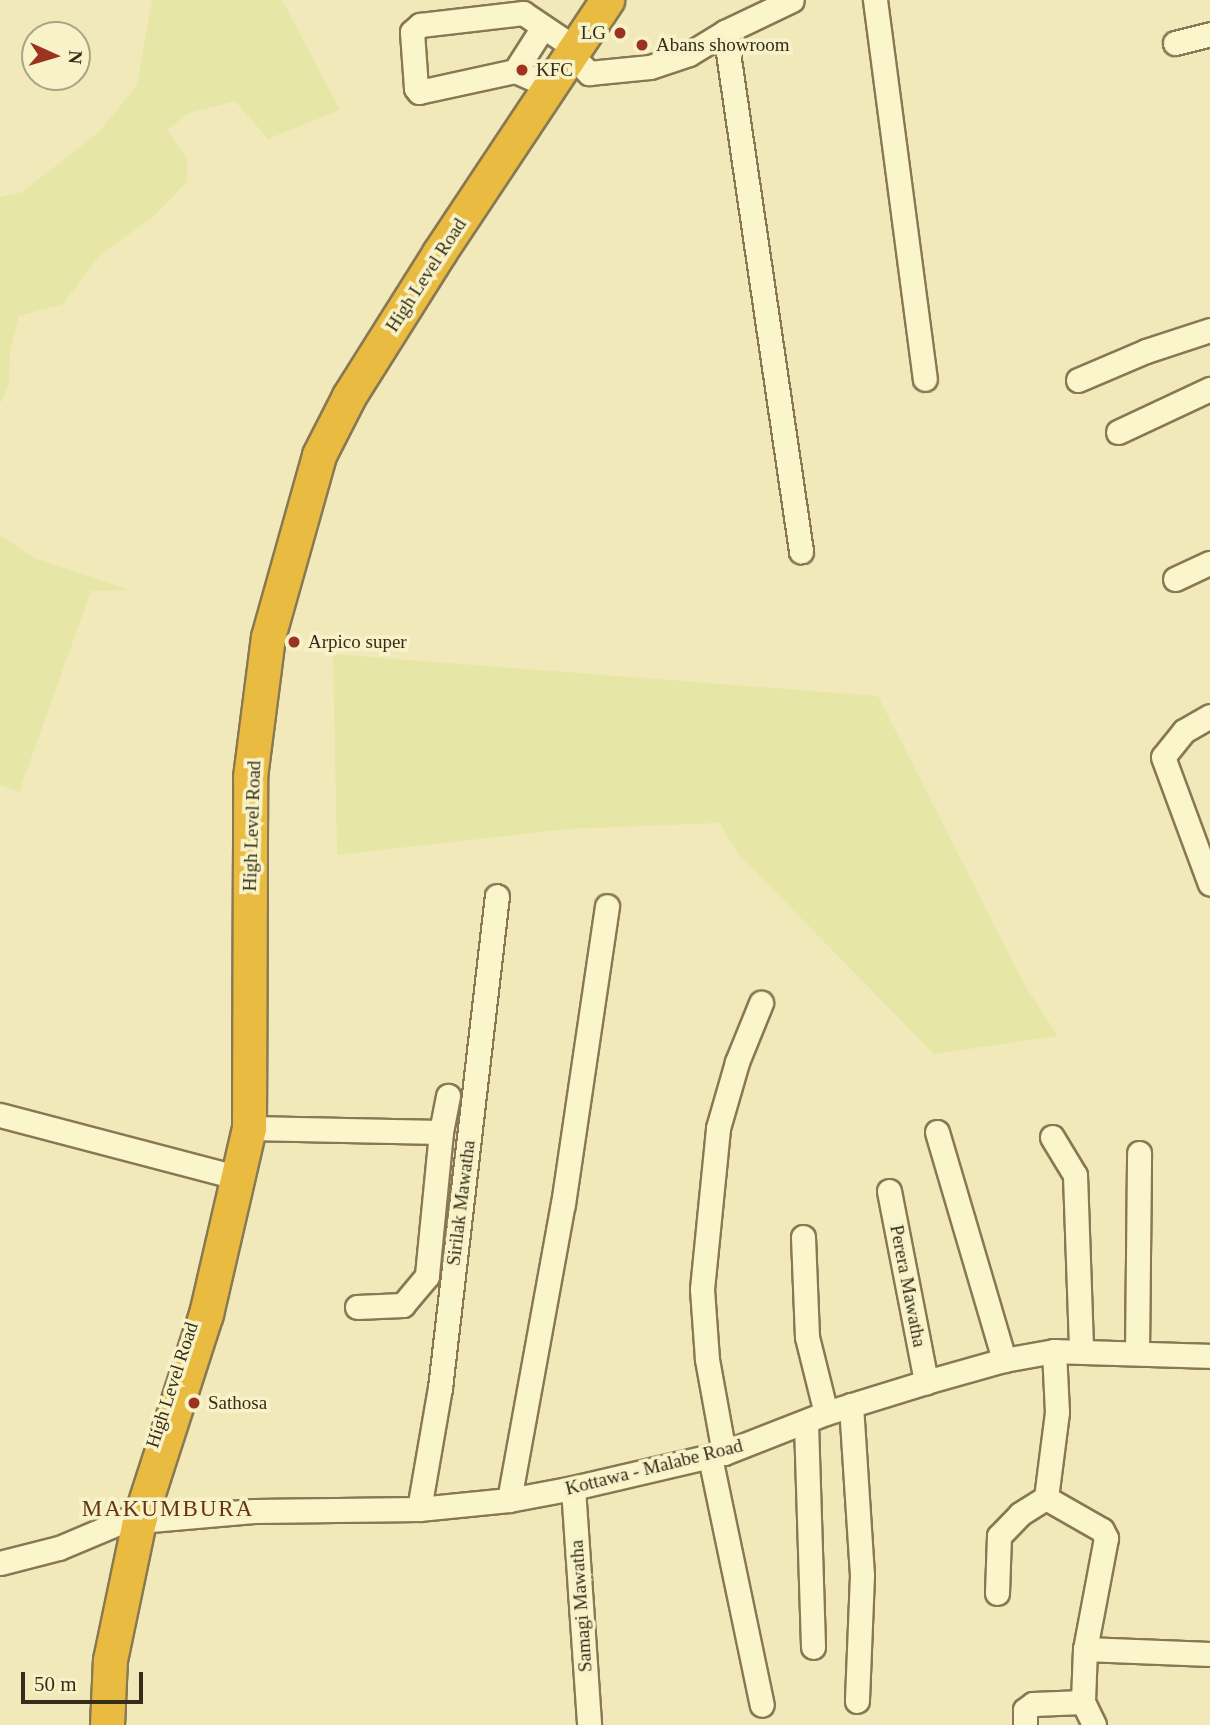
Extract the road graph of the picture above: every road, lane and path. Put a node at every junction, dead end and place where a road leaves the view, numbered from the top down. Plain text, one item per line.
1 (592, 0) edge
2 (607, 0) edge
3 (792, 0) edge
4 (875, 0) edge
5 (725, 32) junction
6 (1210, 34) edge
7 (560, 41) junction
8 (1175, 43) dead end
9 (527, 76) junction
10 (1210, 330) edge
11 (925, 379) dead end
12 (1078, 380) dead end
13 (1210, 389) edge
14 (1118, 432) dead end
15 (801, 551) dead end
16 (1210, 563) edge
17 (1175, 579) dead end
18 (1210, 716) edge
19 (244, 776) junction
20 (1210, 884) edge
21 (497, 896) dead end
22 (607, 906) dead end
23 (761, 1003) dead end
24 (448, 1096) dead end
25 (0, 1115) edge
26 (248, 1128) junction
27 (441, 1132) junction
28 (937, 1132) dead end
29 (1052, 1137) dead end
30 (1139, 1153) dead end
31 (229, 1175) junction
32 (889, 1191) dead end
33 (803, 1237) dead end
34 (357, 1307) dead end
35 (1054, 1351) junction
36 (1082, 1351) junction
37 (1136, 1353) junction
38 (1210, 1356) edge
39 (1004, 1360) junction
40 (926, 1382) junction
41 (851, 1405) junction
42 (816, 1418) junction
43 (717, 1455) junction
44 (573, 1488) junction
45 (1046, 1498) junction
46 (509, 1500) junction
47 (419, 1508) junction
48 (134, 1520) junction
49 (0, 1563) edge
50 (997, 1593) dead end
51 (813, 1647) dead end
52 (1085, 1649) junction
53 (1210, 1654) edge
54 (857, 1701) dead end
55 (1083, 1702) junction
56 (762, 1705) dead end
57 (97, 1725) edge
58 (107, 1725) edge
59 (589, 1725) edge
60 (1025, 1725) edge
61 (1094, 1725) edge

1 - 7 highway, High Level Road
2 - 7 highway, High Level Road
3 - 5 street
4 - 11 street
5 - 7 street
5 - 15 street
6 - 8 street
7 - 9 highway, High Level Road
7 - 9 street
7 - 19 highway, High Level Road
9 - 19 highway, High Level Road
10 - 12 street
13 - 14 street
16 - 17 street
18 - 20 street
19 - 26 highway, High Level Road
19 - 31 highway, High Level Road
21 - 47 street, Sirilak Mawatha
22 - 46 street
23 - 43 street
24 - 27 street
25 - 31 street
26 - 27 street
26 - 48 highway, High Level Road
27 - 34 street
28 - 39 street
29 - 36 street
30 - 37 street
31 - 48 highway, High Level Road
32 - 40 street, Perera Mawatha
33 - 42 street
35 - 36 street, Kottawa - Malabe Road
35 - 39 street, Kottawa - Malabe Road
35 - 45 street
36 - 37 street, Kottawa - Malabe Road
37 - 38 street, Kottawa - Malabe Road
39 - 40 street, Kottawa - Malabe Road
40 - 41 street, Kottawa - Malabe Road
41 - 42 street, Kottawa - Malabe Road
41 - 54 street
42 - 43 street, Kottawa - Malabe Road
42 - 51 street
43 - 44 street, Kottawa - Malabe Road
43 - 56 street
44 - 46 street, Kottawa - Malabe Road
44 - 59 street, Samagi Mawatha
45 - 50 street
45 - 52 street
46 - 47 street, Kottawa - Malabe Road
47 - 48 street, Kottawa - Malabe Road
48 - 49 street, Kottawa - Malabe Road
48 - 57 highway, High Level Road
48 - 58 highway, High Level Road
52 - 53 street
52 - 55 street
55 - 60 street
55 - 61 street

